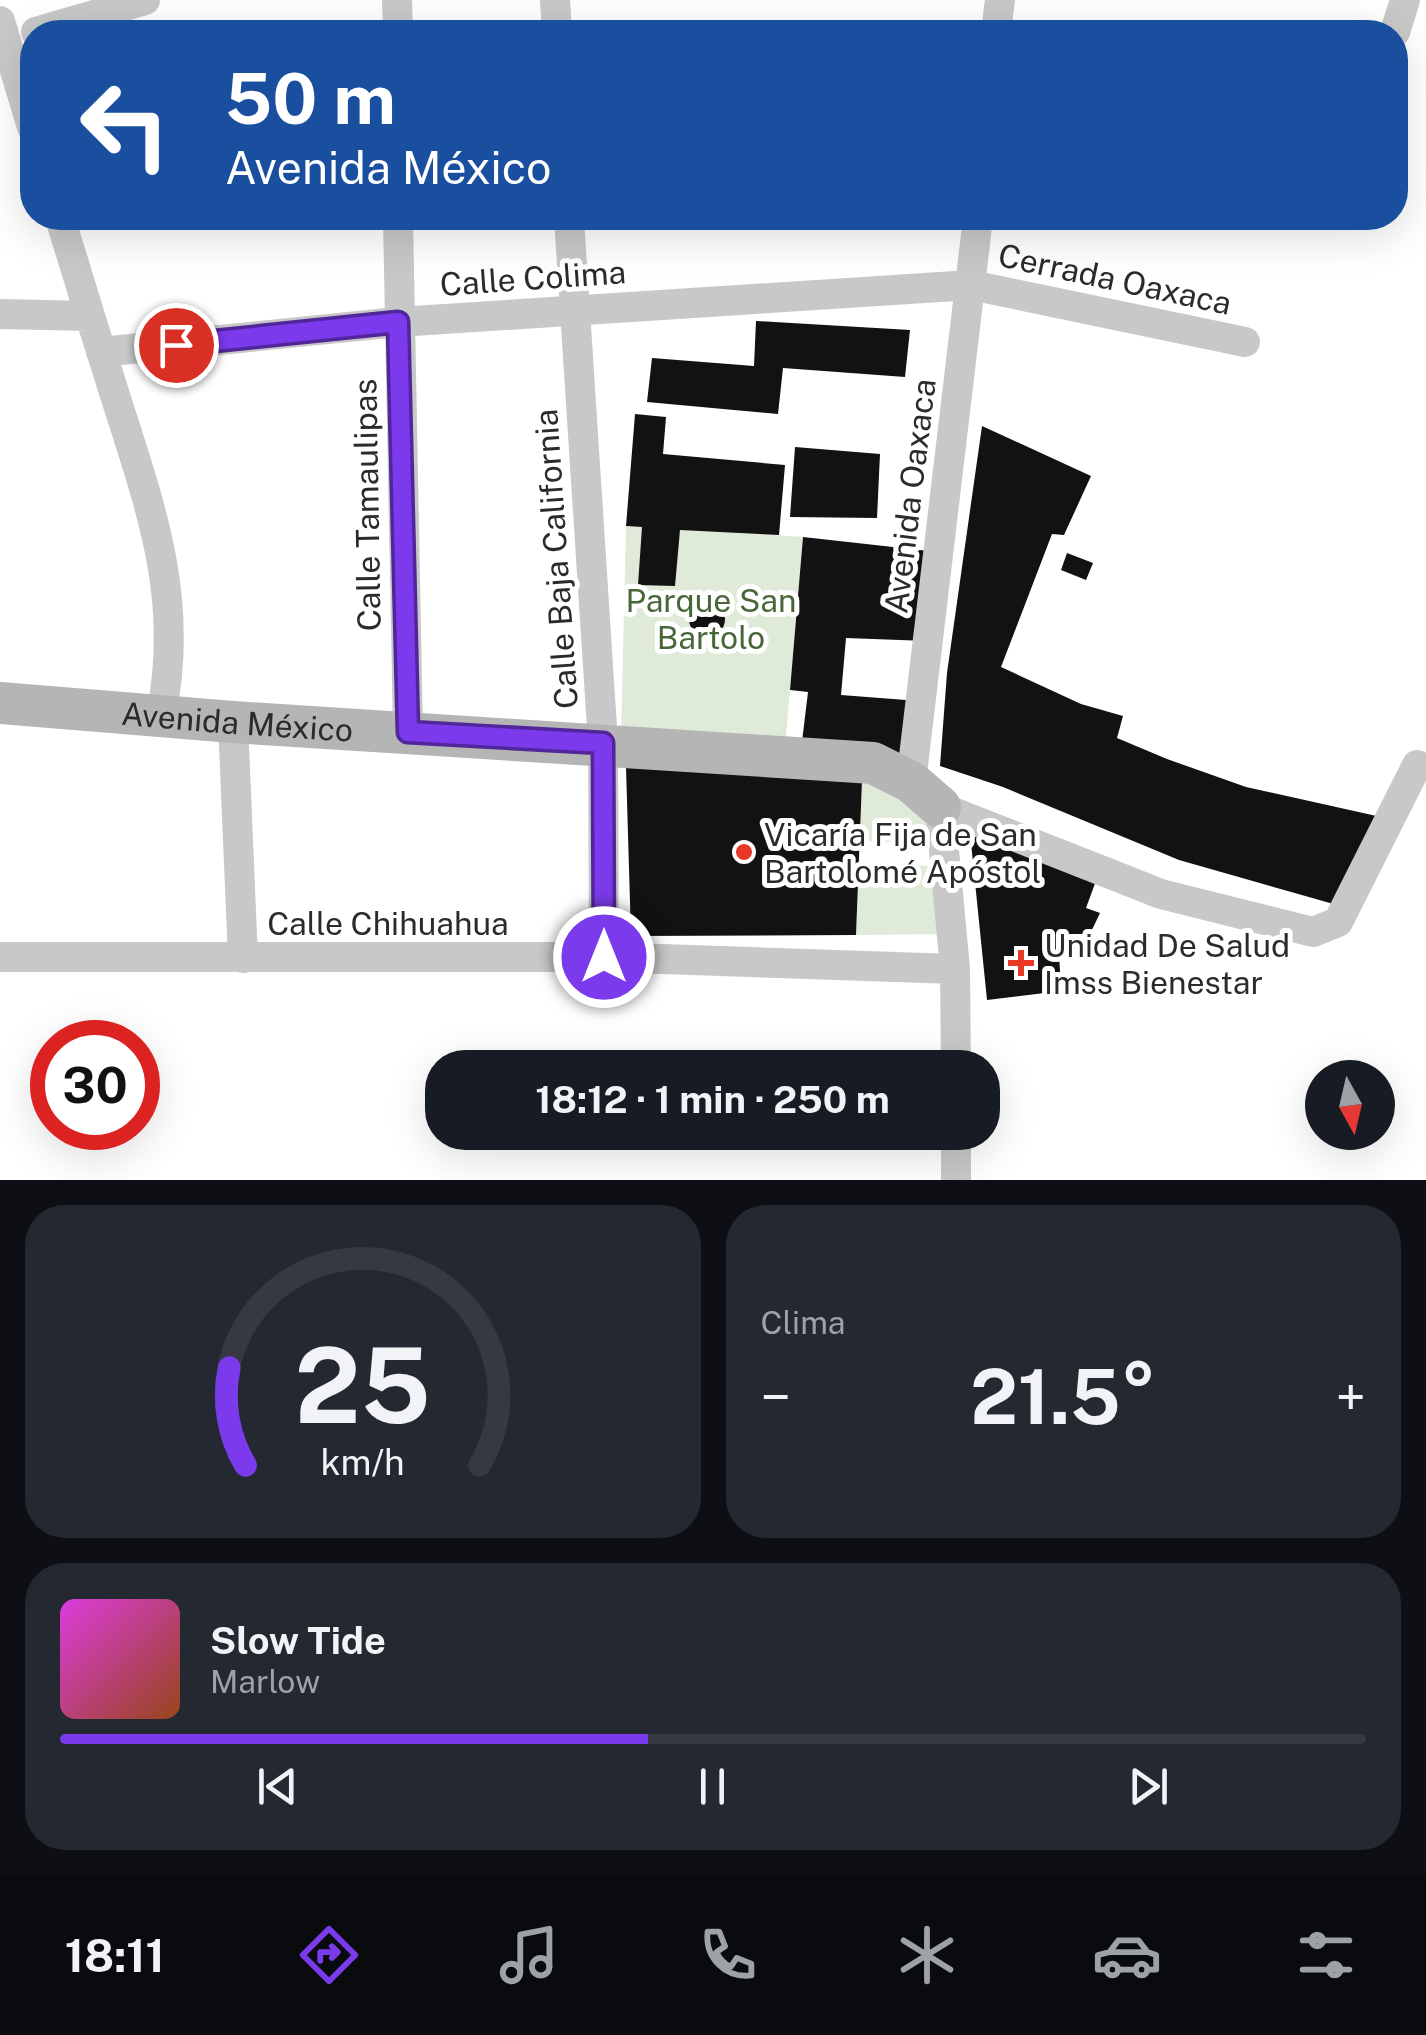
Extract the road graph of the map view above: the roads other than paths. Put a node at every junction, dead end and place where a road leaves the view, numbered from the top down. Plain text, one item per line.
1 (144, 0) edge
2 (68, 20) edge
3 (15, 34) edge
4 (20, 61) edge
5 (64, 230) edge
6 (398, 230) edge
7 (570, 230) edge
8 (977, 230) edge
9 (971, 285) junction
10 (574, 309) junction
11 (0, 314) edge
12 (90, 316) junction
13 (398, 322) junction
14 (1245, 342) dead end
15 (101, 352) junction
16 (0, 702) edge
17 (161, 716) junction
18 (233, 722) junction
19 (408, 732) junction
20 (603, 743) junction
21 (1418, 765) dead end
22 (925, 795) junction
23 (0, 957) edge
24 (604, 957) junction
25 (243, 958) junction
26 (955, 969) junction
27 (956, 1050) edge
28 (956, 1150) edge
29 (956, 1180) edge

1 - 2 street
3 - 4 street
5 - 12 street
6 - 13 street, Calle Tamaulipas
7 - 10 street, Calle Baja California
8 - 9 street, Avenida Oaxaca
9 - 10 street, Calle Colima
9 - 14 street, Cerrada Oaxaca
9 - 22 street, Avenida Oaxaca
10 - 13 street, Calle Colima
10 - 20 street, Calle Baja California
11 - 12 street
12 - 15 street
13 - 15 street, Calle Colima
13 - 19 street, Calle Tamaulipas
15 - 17 street
16 - 17 street, Avenida México
17 - 18 street, Avenida México
18 - 19 street, Avenida México
18 - 25 street
19 - 20 street, Avenida México
20 - 22 street, Avenida México
20 - 24 street, Calle Baja California
21 - 22 street
22 - 26 street, Avenida Oaxaca
23 - 25 street, Calle Chihuahua
24 - 25 street, Calle Chihuahua
24 - 26 street, Calle Chihuahua
26 - 27 street, Avenida Oaxaca
28 - 29 street

